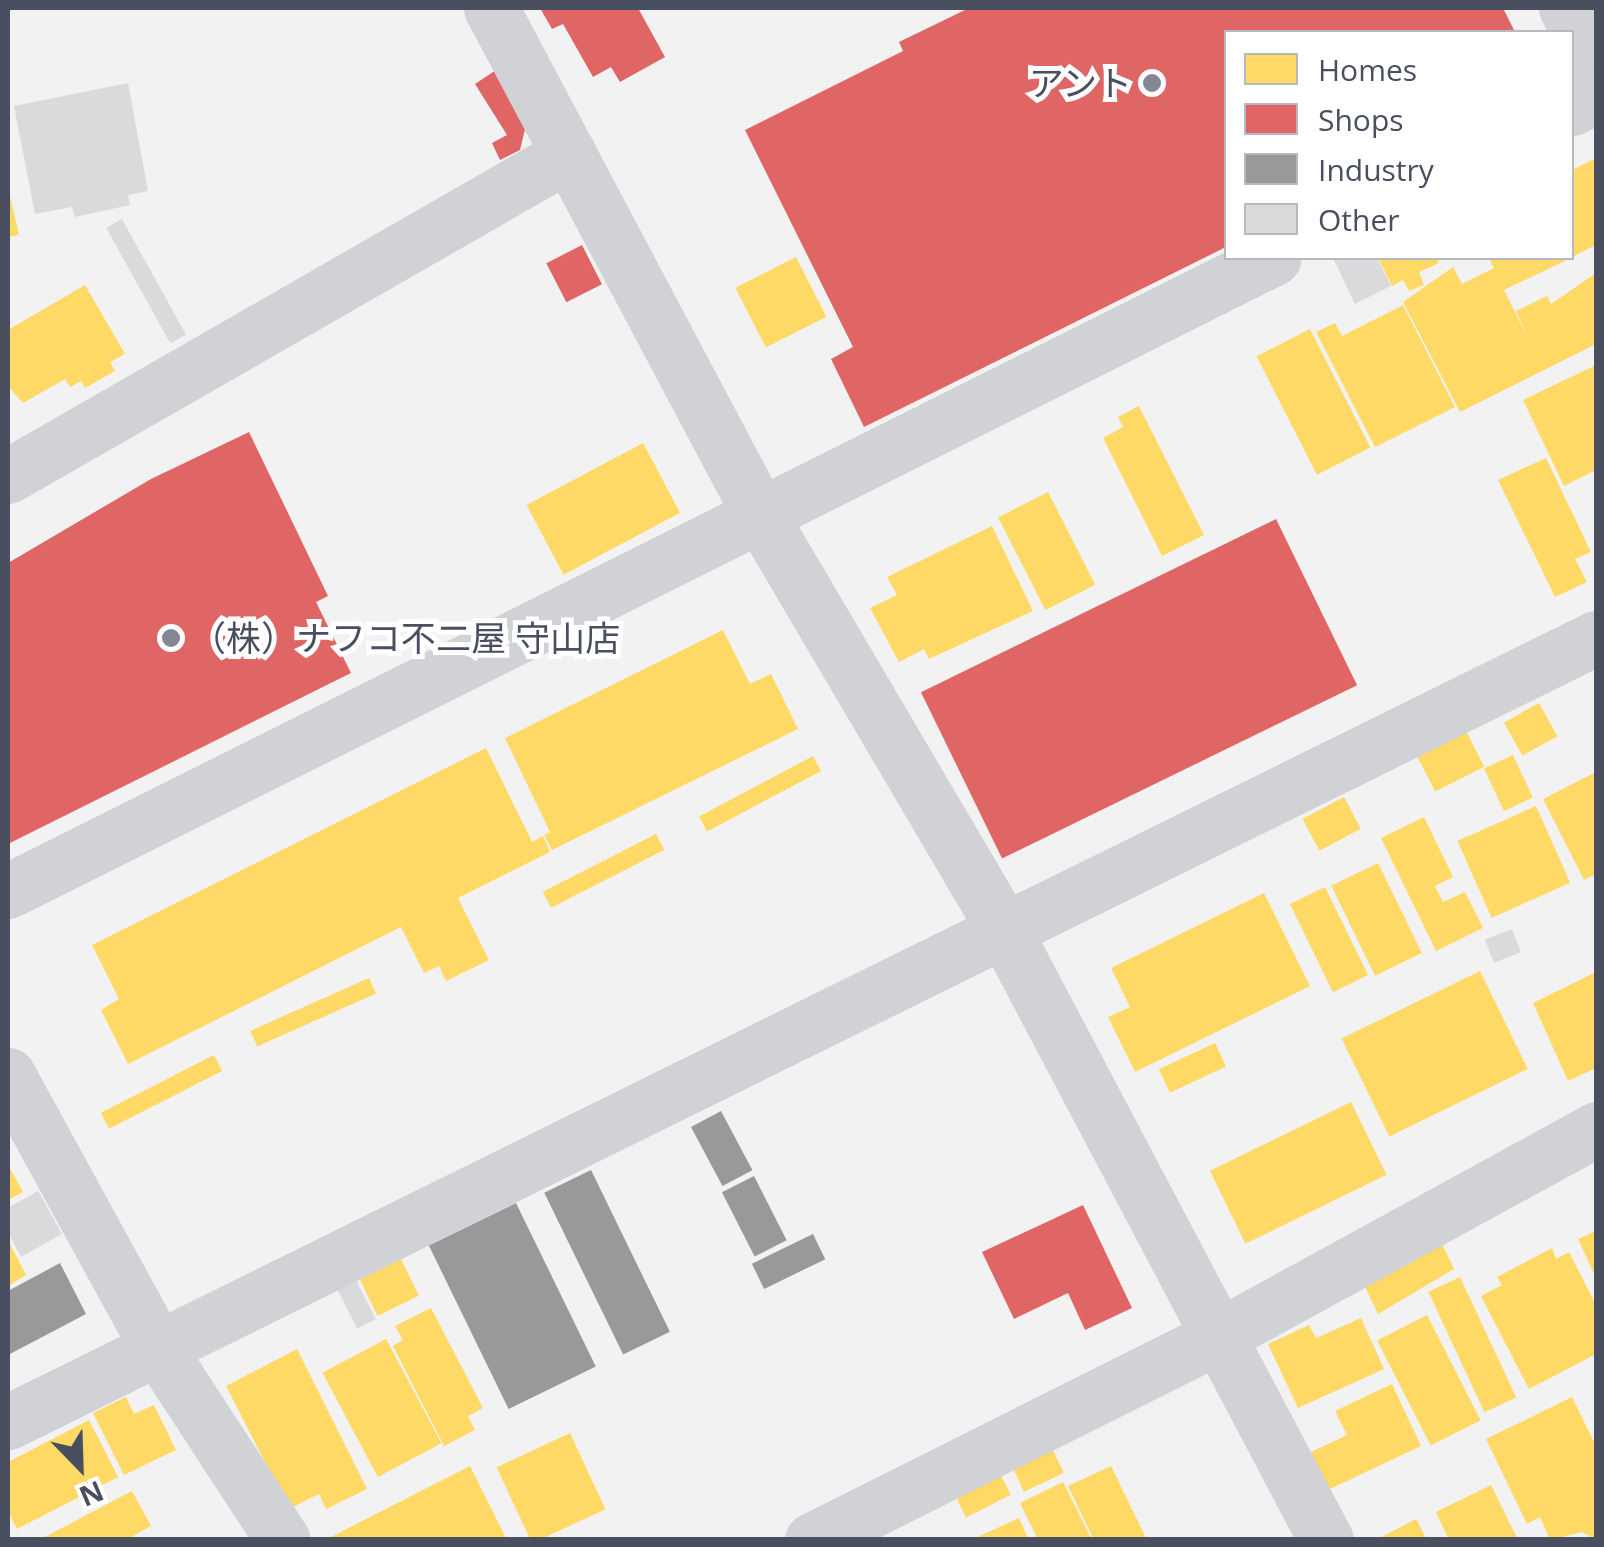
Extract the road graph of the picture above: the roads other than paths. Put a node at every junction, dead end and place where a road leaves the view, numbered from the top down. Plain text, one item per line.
1 (491, 8) edge
2 (1566, 8) edge
3 (1596, 66) edge
4 (569, 154) junction
5 (1270, 260) edge
6 (8, 476) edge
7 (760, 515) junction
8 (1596, 638) edge
9 (8, 891) edge
10 (1004, 930) junction
11 (8, 1075) edge
12 (1596, 1130) edge
13 (1215, 1338) junction
14 (156, 1347) junction
15 (8, 1422) edge
16 (282, 1540) edge
17 (812, 1540) edge
18 (1326, 1540) edge

1 - 4 street
2 - 3 street
4 - 6 street
4 - 7 street
5 - 7 street
7 - 9 street
7 - 10 street
8 - 10 street
10 - 13 street
10 - 14 street
11 - 14 street
12 - 13 street
13 - 17 street
13 - 18 street
14 - 15 street
14 - 16 street

